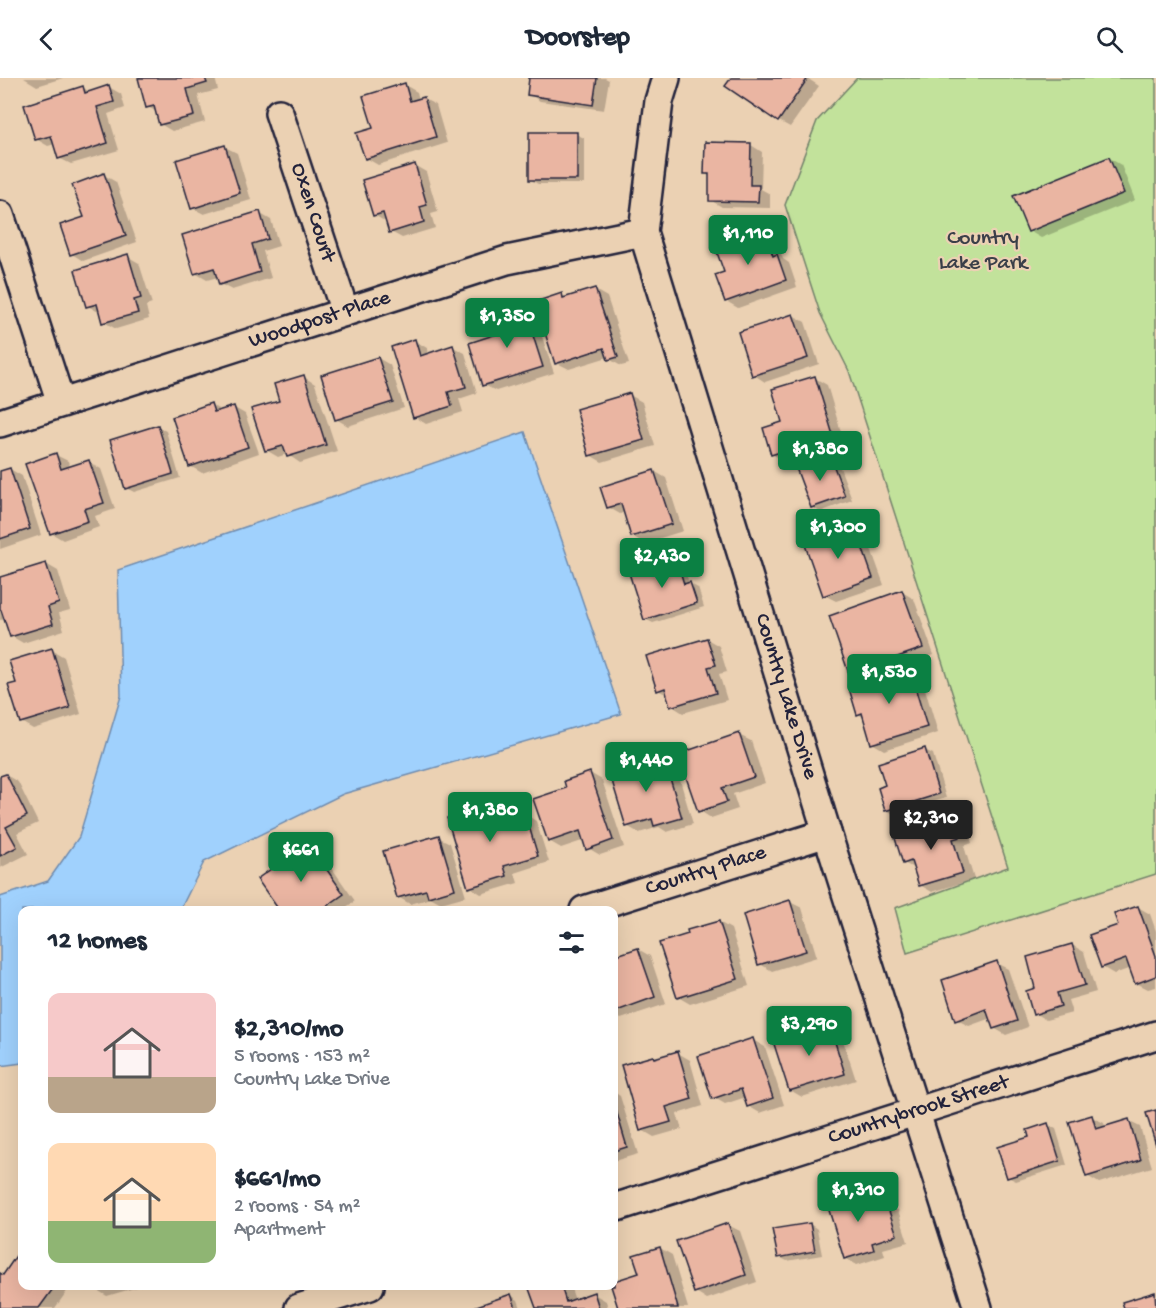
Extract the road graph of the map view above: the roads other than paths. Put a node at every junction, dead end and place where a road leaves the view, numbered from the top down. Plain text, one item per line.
1 (666, 78) edge
2 (279, 113) dead end
3 (0, 215) edge
4 (643, 232) junction
5 (345, 312) junction
6 (61, 403) junction
7 (0, 423) edge
8 (827, 833) junction
9 (597, 906) edge
10 (1156, 1035) edge
11 (915, 1112) junction
12 (618, 1207) edge
13 (357, 1290) edge
14 (299, 1308) edge
15 (978, 1308) edge

1 - 4 street, Country Lake Drive
2 - 5 street, Oxen Court
3 - 6 street
4 - 5 street, Woodpost Place
4 - 8 street, Country Lake Drive
5 - 6 street, Woodpost Place
6 - 7 street, Woodpost Place
8 - 9 street, Country Place
8 - 11 street, Country Lake Drive
10 - 11 street, Countrybrook Street
11 - 12 street, Countrybrook Street
11 - 15 street, Country Lake Drive
13 - 14 street

